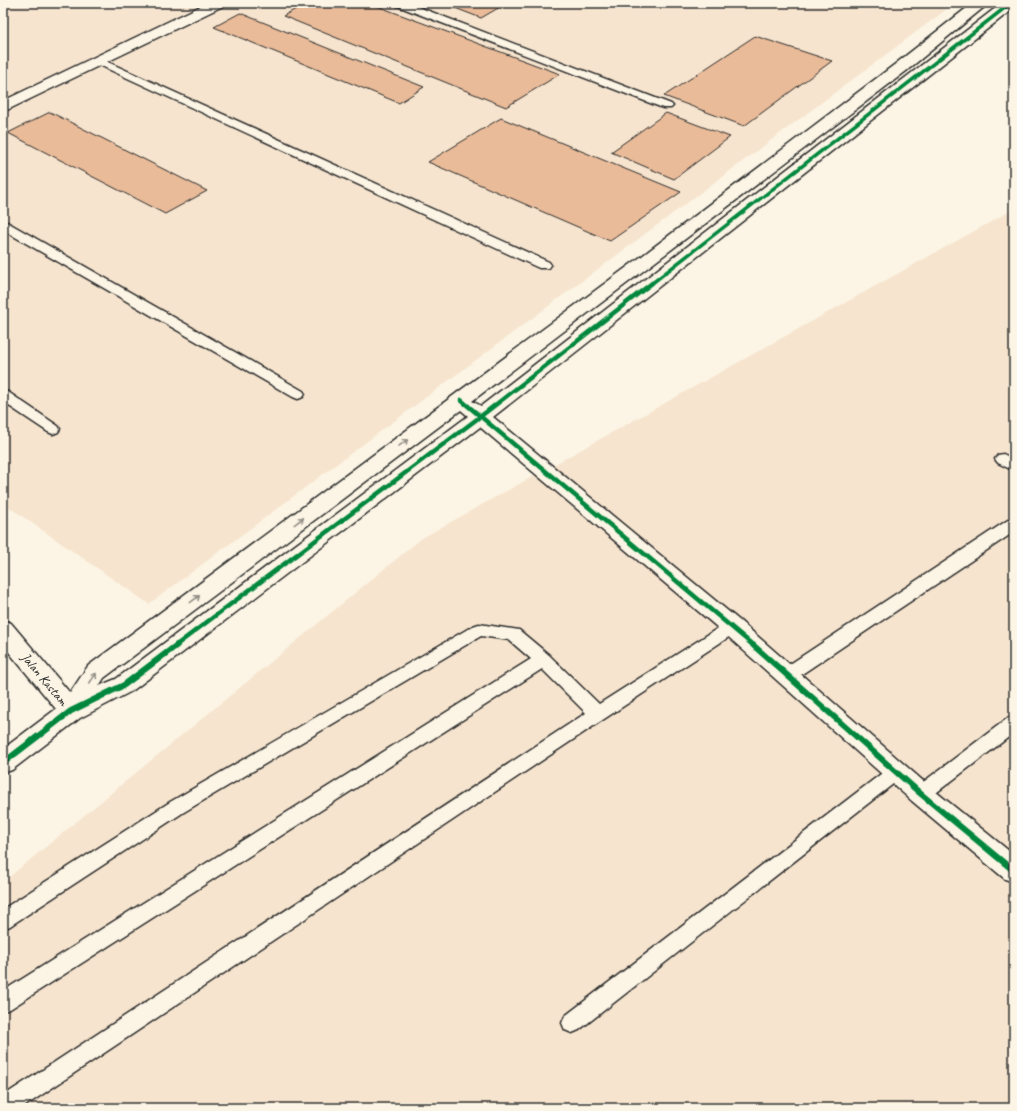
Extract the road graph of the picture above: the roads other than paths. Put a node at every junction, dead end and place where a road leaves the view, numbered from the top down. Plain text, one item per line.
1 (218, 3) edge
2 (399, 3) edge
3 (982, 3) edge
4 (1011, 3) edge
5 (98, 61) junction
6 (667, 106) dead end
7 (3, 107) edge
8 (3, 226) edge
9 (648, 260) junction
10 (544, 265) dead end
11 (669, 271) junction
12 (298, 394) dead end
13 (3, 395) edge
14 (461, 400) junction
15 (481, 416) junction
16 (53, 429) dead end
17 (1014, 524) edge
18 (732, 627) junction
19 (3, 629) edge
20 (543, 660) junction
21 (787, 675) junction
22 (71, 711) junction
23 (598, 714) junction
24 (1014, 723) edge
25 (3, 764) edge
26 (896, 772) junction
27 (921, 794) junction
28 (1014, 871) edge
29 (3, 920) edge
30 (3, 1002) edge
31 (572, 1023) dead end
32 (3, 1108) edge

1 - 5 street
2 - 6 lane
3 - 9 street
4 - 11 street
5 - 7 street
5 - 10 lane
8 - 12 lane
9 - 11 street
9 - 14 street
11 - 15 street
13 - 16 lane
14 - 15 street
22 -> 14 street
15 - 18 street
15 - 22 street
17 - 21 lane
18 - 21 street
18 - 23 lane
19 - 22 street, Jalan Kastam
20 - 23 lane
20 - 29 lane
20 - 30 lane
21 - 26 street
22 - 25 street
23 - 32 lane
24 - 27 lane
26 - 27 street
26 - 31 lane
27 - 28 street

